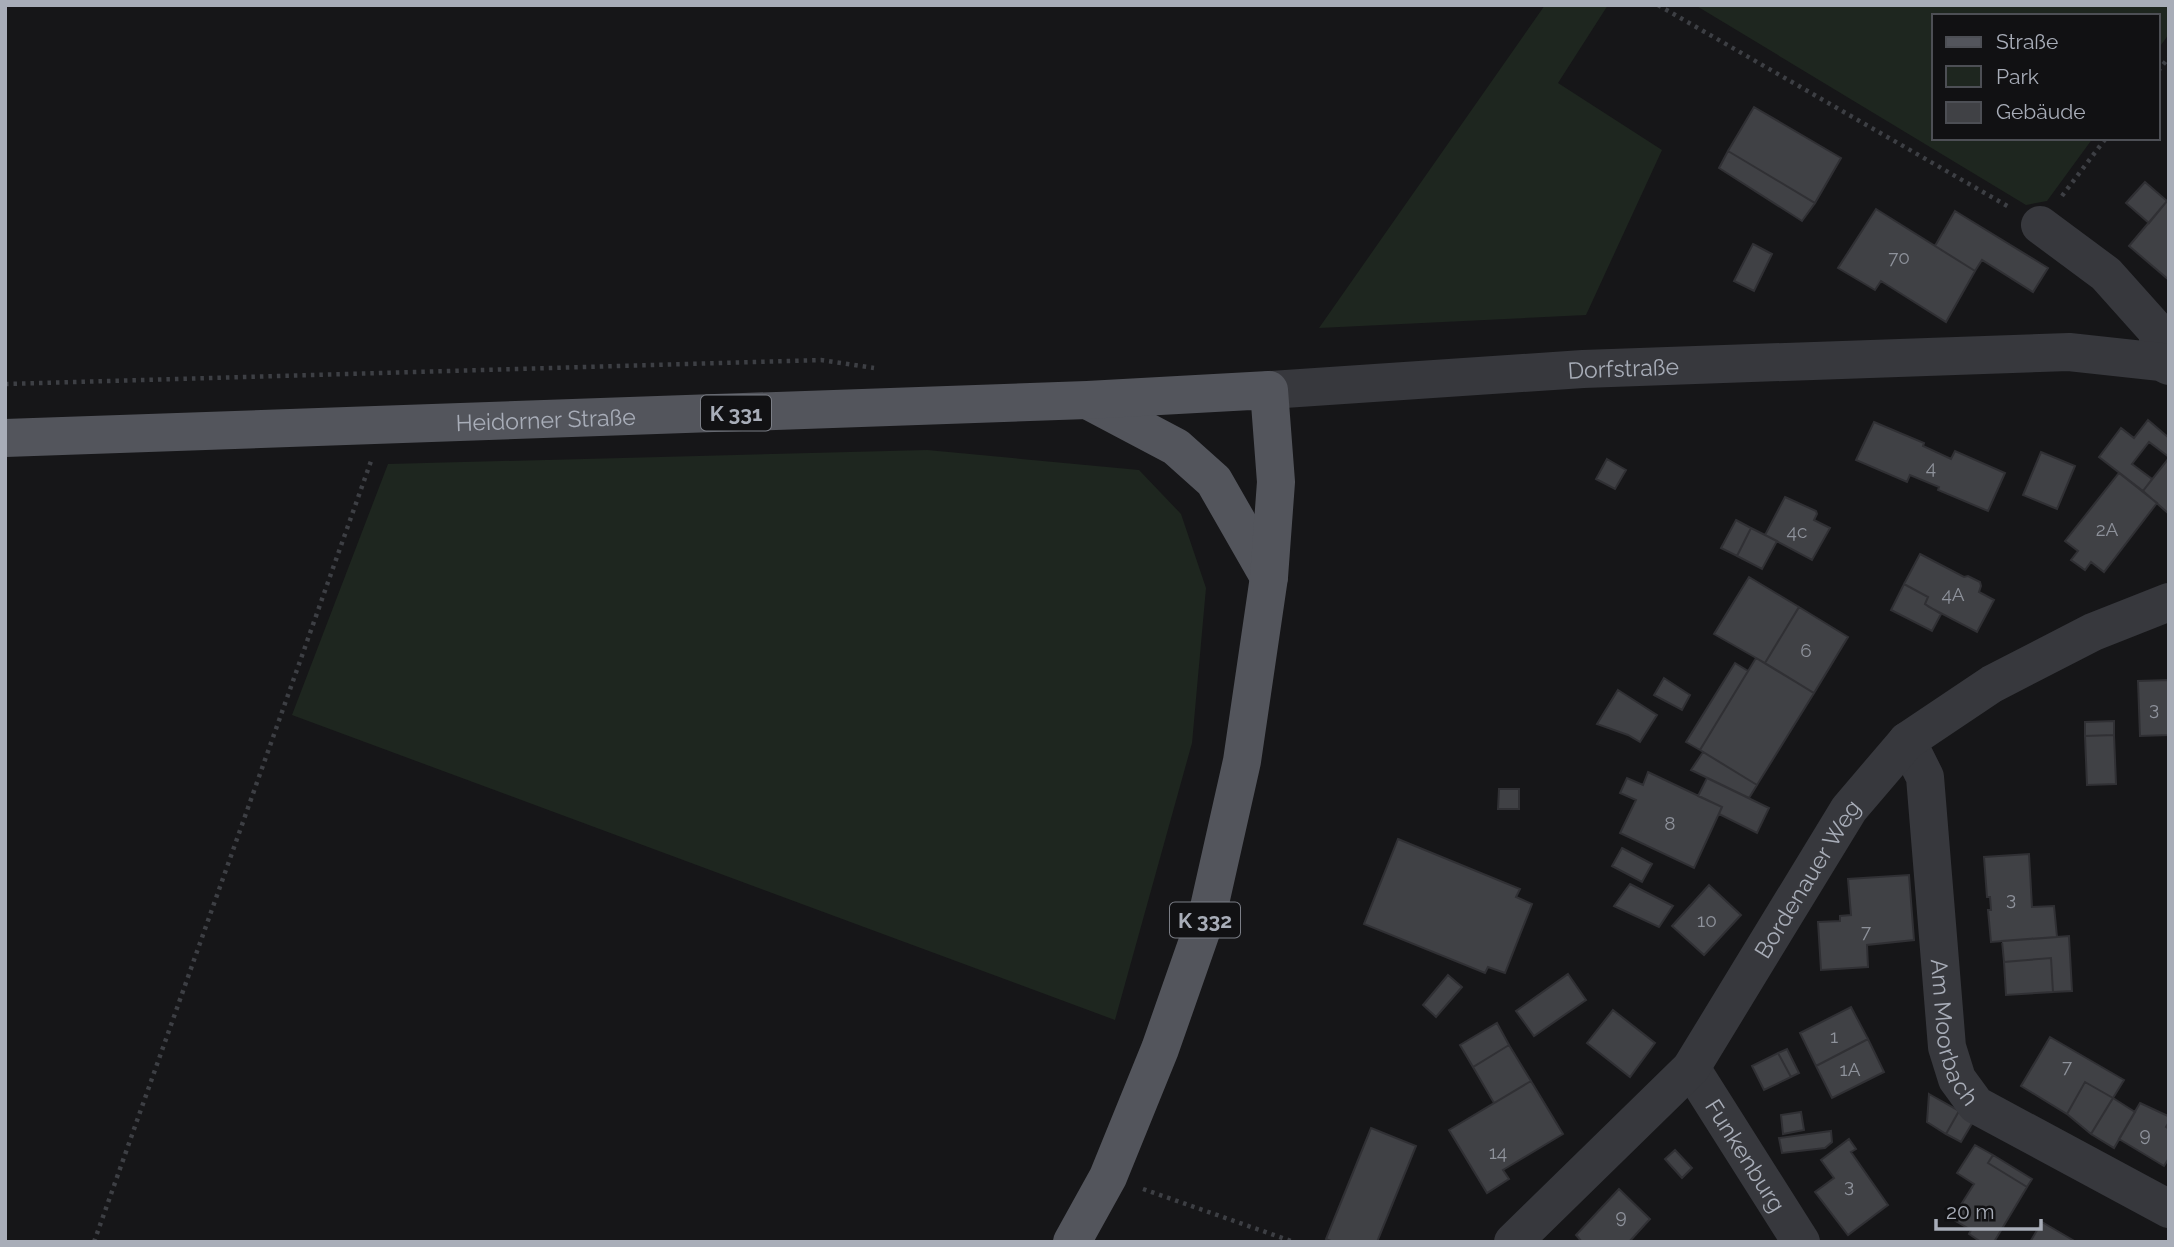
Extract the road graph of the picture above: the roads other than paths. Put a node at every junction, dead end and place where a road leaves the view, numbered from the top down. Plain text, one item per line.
1 (2040, 225) road end
2 (2165, 364) edge
3 (1269, 390) junction
4 (1087, 400) junction
5 (5, 438) edge
6 (1269, 577) junction
7 (2169, 601) edge
8 (1907, 741) junction
9 (1691, 1068) junction
10 (2169, 1209) edge
11 (1072, 1242) edge
12 (1513, 1242) edge
13 (1801, 1242) edge

1 - 2 street, Dorfstraße
2 - 3 street, Dorfstraße / K 331
3 - 4 main road, Dorfstraße / K 331
3 - 6 main road, K 332
4 - 5 main road, Heidorner Straße / K 331
4 - 6 main road
6 - 11 main road, K 332
7 - 8 street, Bordenauer Weg
8 - 9 street, Bordenauer Weg
8 - 10 street, Am Moorbach
9 - 12 street, Bordenauer Weg
9 - 13 street, Funkenburg

